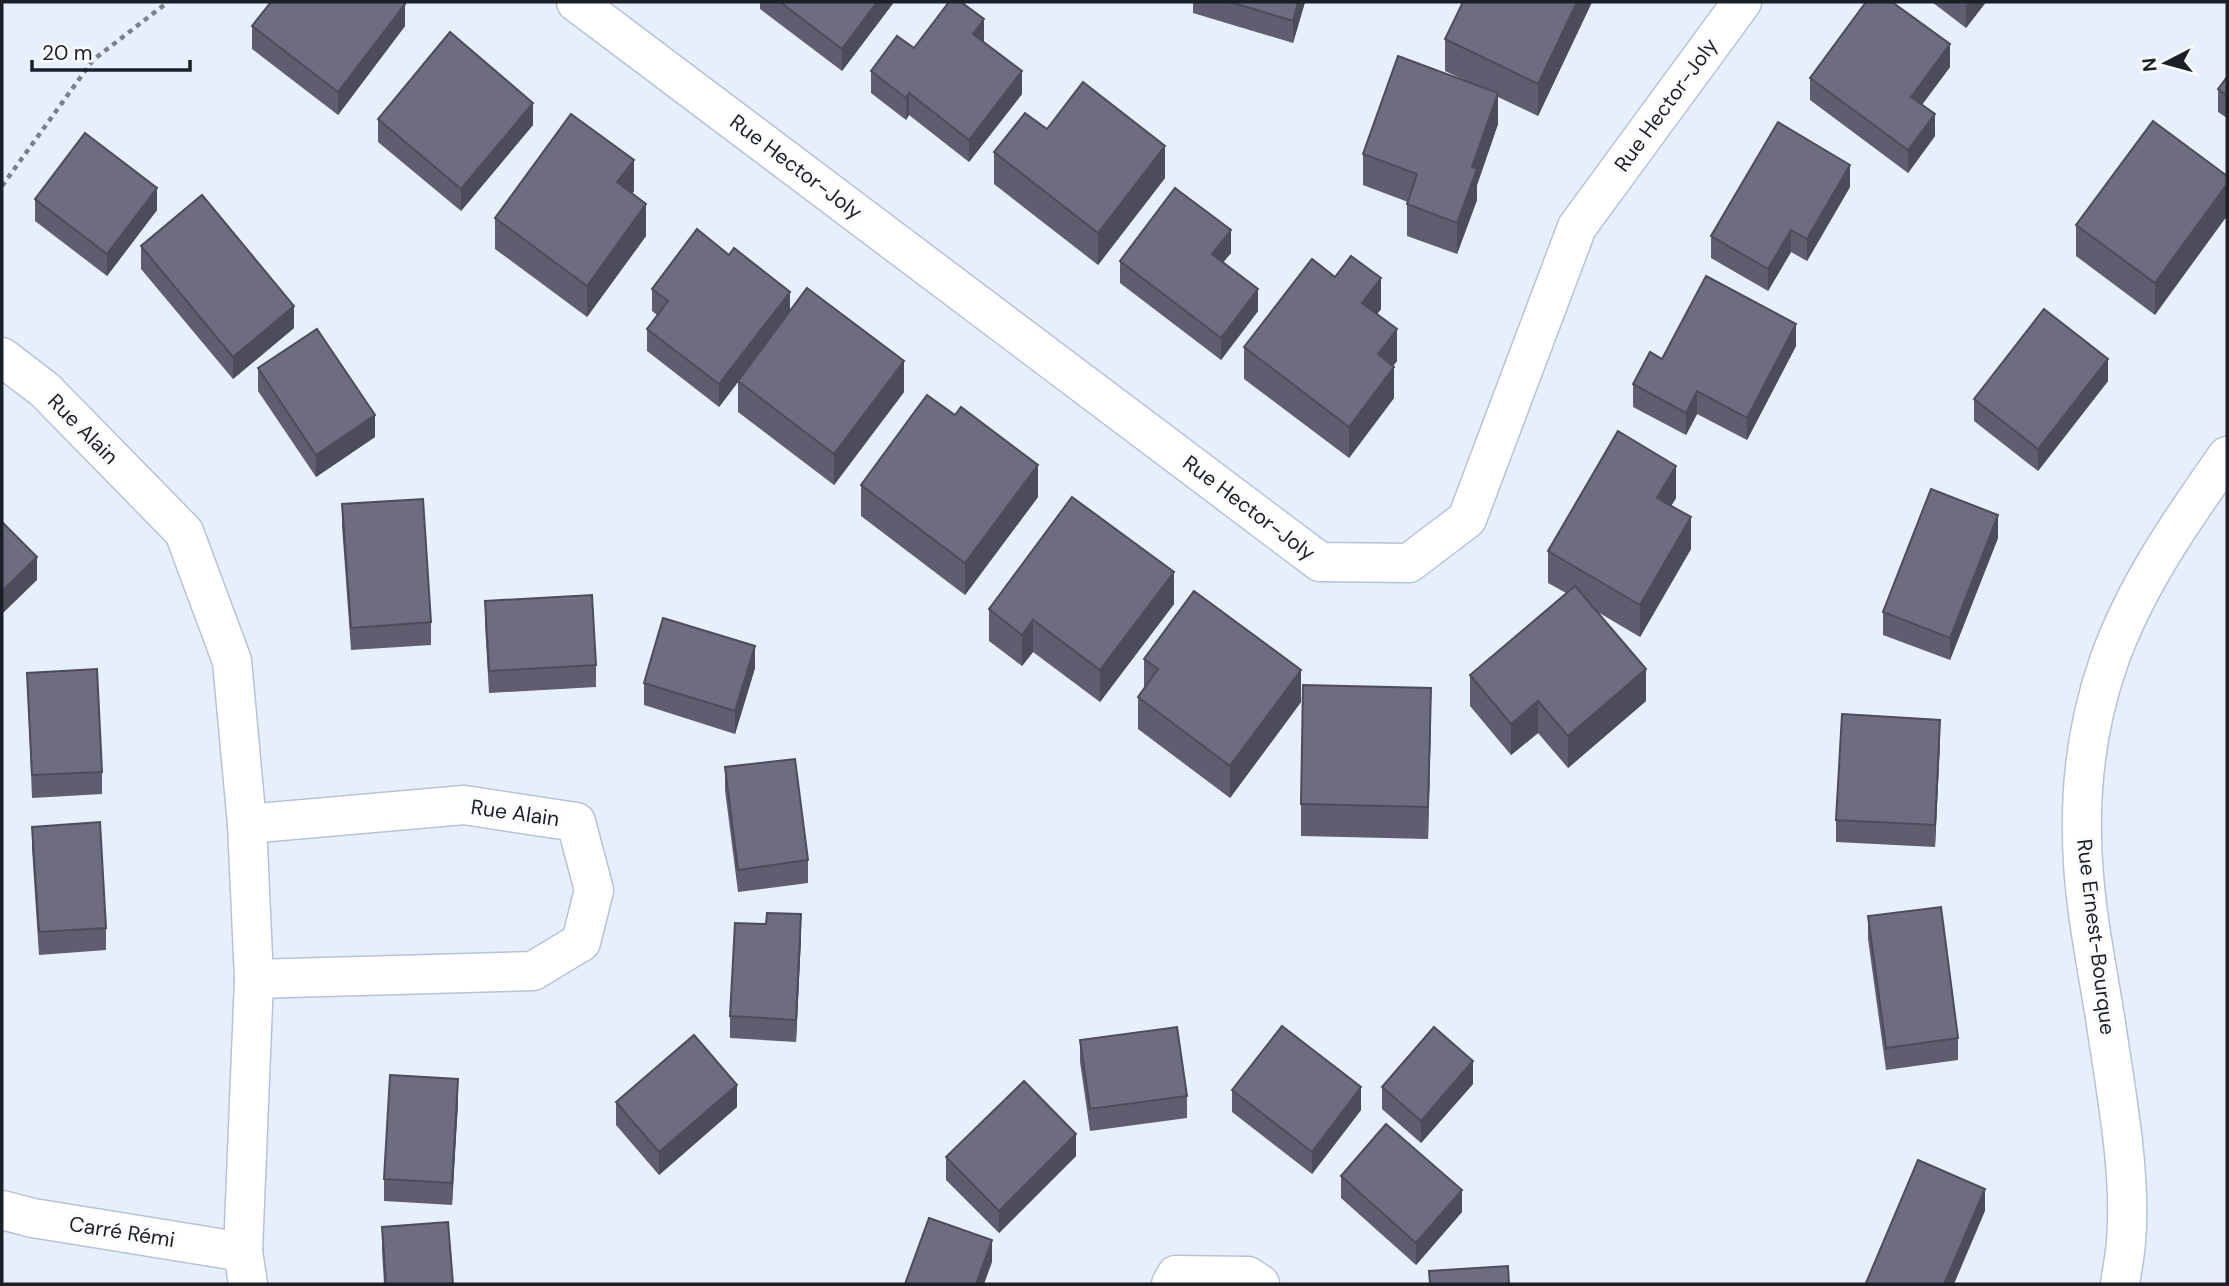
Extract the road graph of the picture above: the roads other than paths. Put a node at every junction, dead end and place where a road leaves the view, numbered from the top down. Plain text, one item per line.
1 (576, 2) edge
2 (1742, 2) edge
3 (2, 357) edge
4 (2227, 456) edge
5 (247, 824) junction
6 (254, 979) junction
7 (2, 1210) edge
8 (246, 1268) edge
9 (1171, 1284) edge
10 (1260, 1284) edge
11 (2120, 1284) edge

1 - 2 street, Rue Hector-Joly
3 - 5 street, Rue Alain
4 - 11 street, Rue Ernest-Bourque
5 - 6 street, Rue Alain
5 - 6 street, Rue Alain
6 - 8 street, Rue Alain
7 - 8 street, Carré Rémi
9 - 10 street

